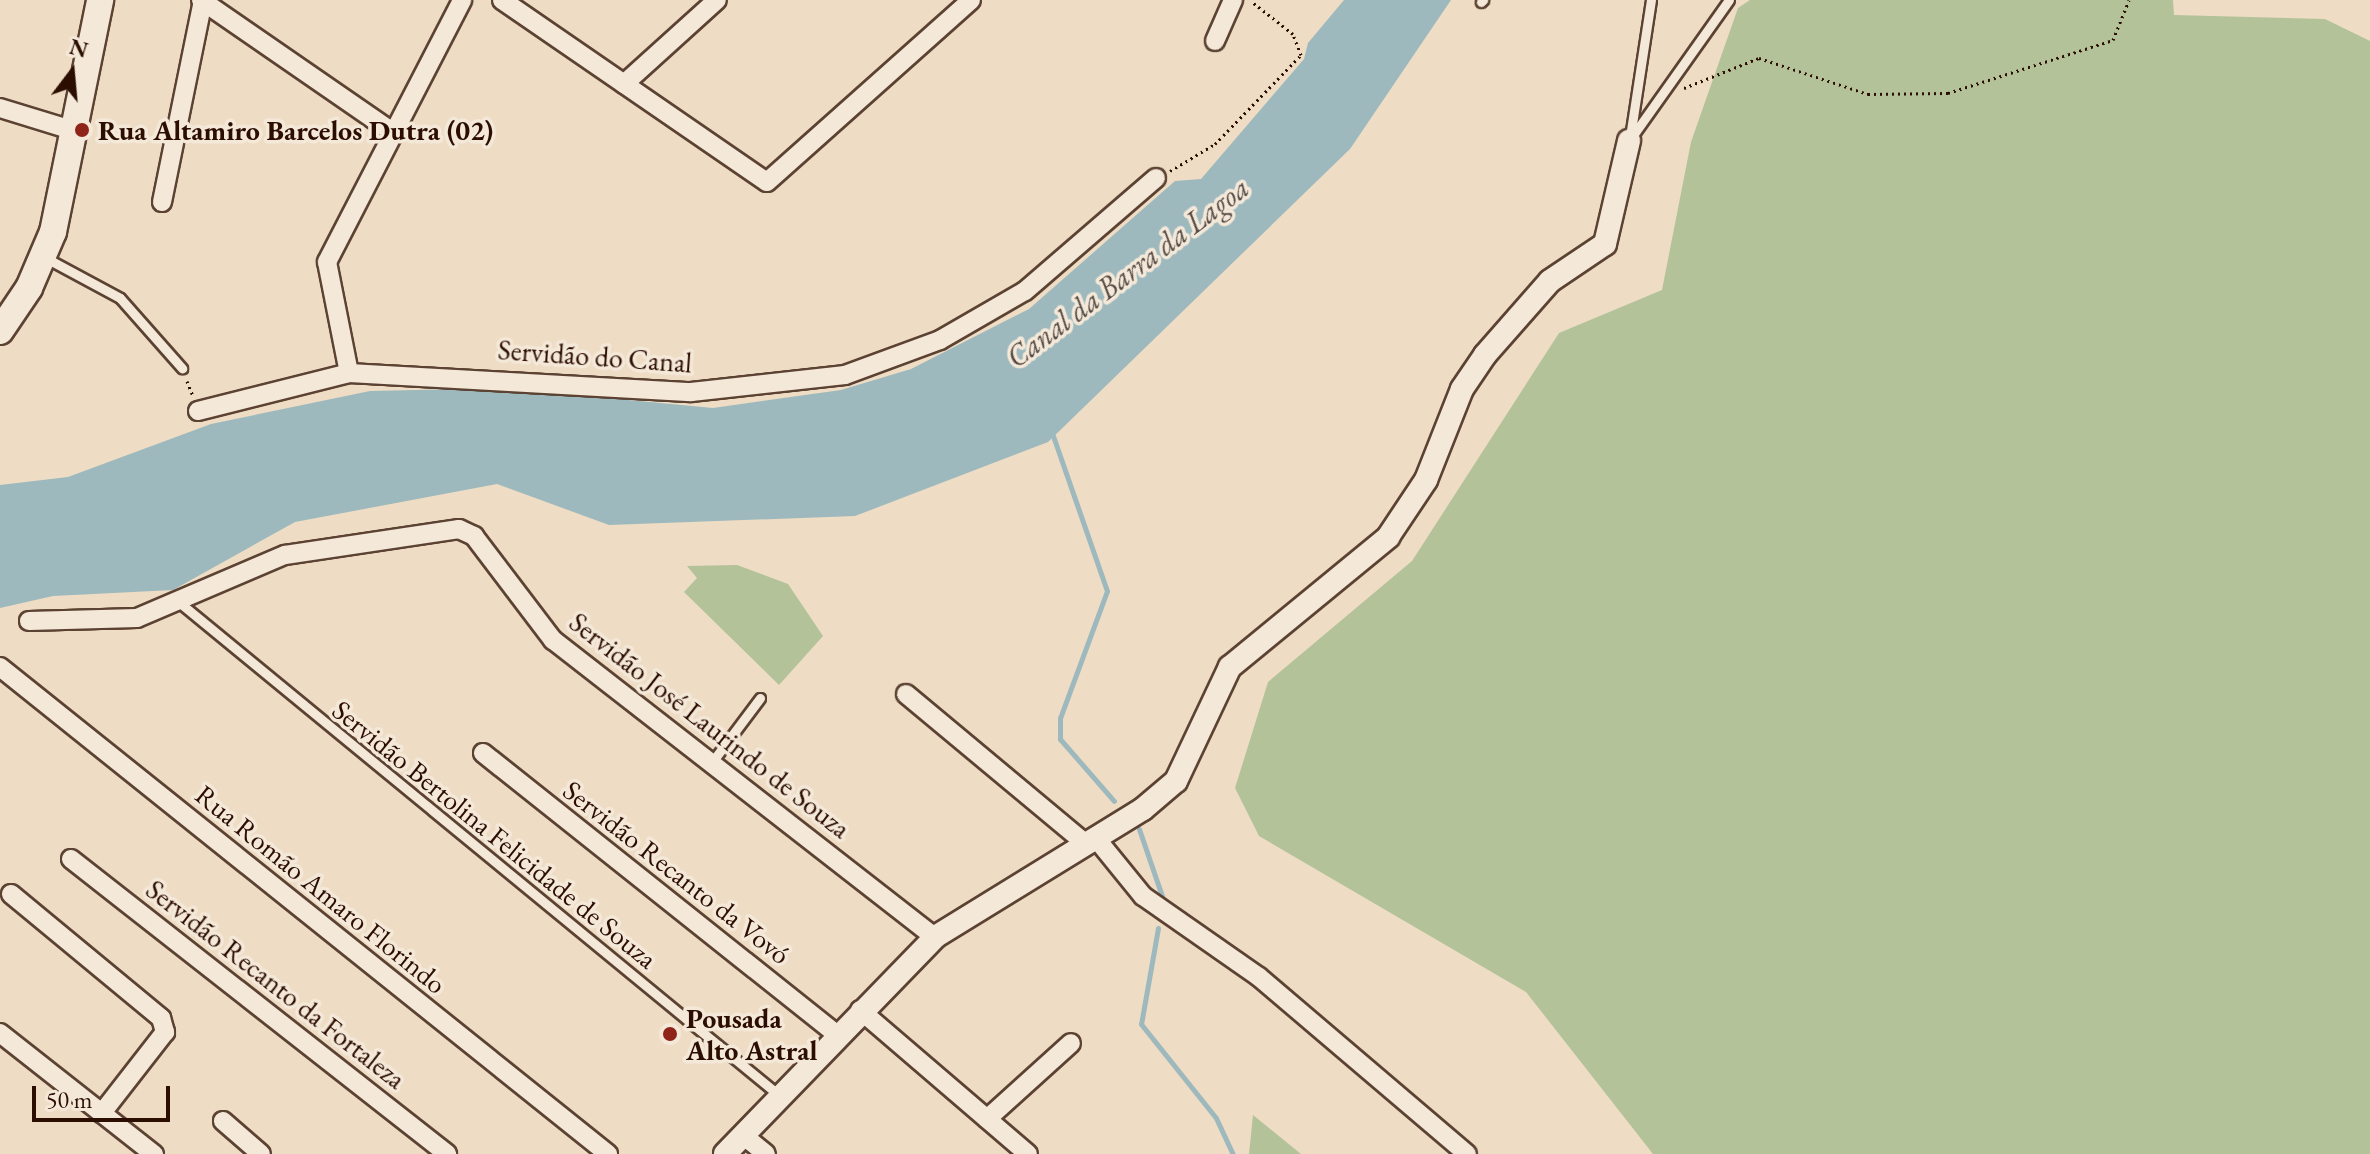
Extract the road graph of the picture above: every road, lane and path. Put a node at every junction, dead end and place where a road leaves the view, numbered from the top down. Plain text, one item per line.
1 (100, 0) edge
2 (462, 0) edge
3 (502, 0) edge
4 (717, 0) edge
5 (971, 0) edge
6 (1233, 0) edge
7 (1249, 0) edge
8 (1651, 0) edge
9 (1729, 0) edge
10 (2129, 0) edge
11 (202, 1) edge
12 (1215, 41) dead end
13 (624, 84) junction
14 (1665, 96) junction
15 (0, 108) edge
16 (75, 131) junction
17 (392, 132) junction
18 (1629, 141) junction
19 (1156, 178) joint
20 (162, 202) dead end
21 (44, 257) junction
22 (0, 331) edge
23 (182, 368) joint
24 (349, 373) junction
25 (198, 411) joint
26 (180, 603) junction
27 (29, 621) dead end
28 (0, 667) edge
29 (906, 694) dead end
30 (760, 698) dead end
31 (483, 753) dead end
32 (712, 762) junction
33 (1090, 840) junction
34 (71, 859) dead end
35 (11, 894) dead end
36 (935, 937) junction
37 (860, 1010) junction
38 (0, 1033) edge
39 (837, 1035) junction
40 (1071, 1043) dead end
41 (782, 1098) junction
42 (102, 1113) junction
43 (987, 1119) junction
44 (223, 1121) dead end
45 (744, 1136) junction
46 (154, 1154) edge
47 (261, 1154) edge
48 (447, 1154) edge
49 (608, 1154) edge
50 (725, 1154) edge
51 (766, 1154) edge
52 (1028, 1154) edge
53 (1467, 1154) edge

1 - 16 main road
2 - 17 street
3 - 13 street
4 - 13 street
5 - 13 street
6 - 12 street
7 - 19 path
8 - 18 lane
9 - 14 lane
10 - 14 path
11 - 17 street
11 - 20 street
14 - 18 lane
15 - 16 street
16 - 21 main road
17 - 24 street
18 - 33 street
19 - 24 street, Servidão do Canal
21 - 22 main road
21 - 23 lane
23 - 25 path
24 - 25 street, Servidão do Canal
26 - 27 street
26 - 32 street, Servidão José Laurindo de Souza
26 - 41 lane, Servidão Bertolina Felicidade de Souza
28 - 49 street, Rua Romão Amaro Florindo
29 - 33 street
30 - 32 lane
31 - 39 street, Servidão Recanto da Vovó
32 - 36 street, Servidão José Laurindo de Souza
33 - 36 street
33 - 53 street
34 - 48 street, Servidão Recanto da Fortaleza
35 - 42 street
36 - 37 street
37 - 39 street
37 - 43 street
38 - 42 street
39 - 41 street
40 - 43 street
41 - 45 street
42 - 46 street
43 - 52 street
44 - 47 street
45 - 50 street
45 - 51 street

